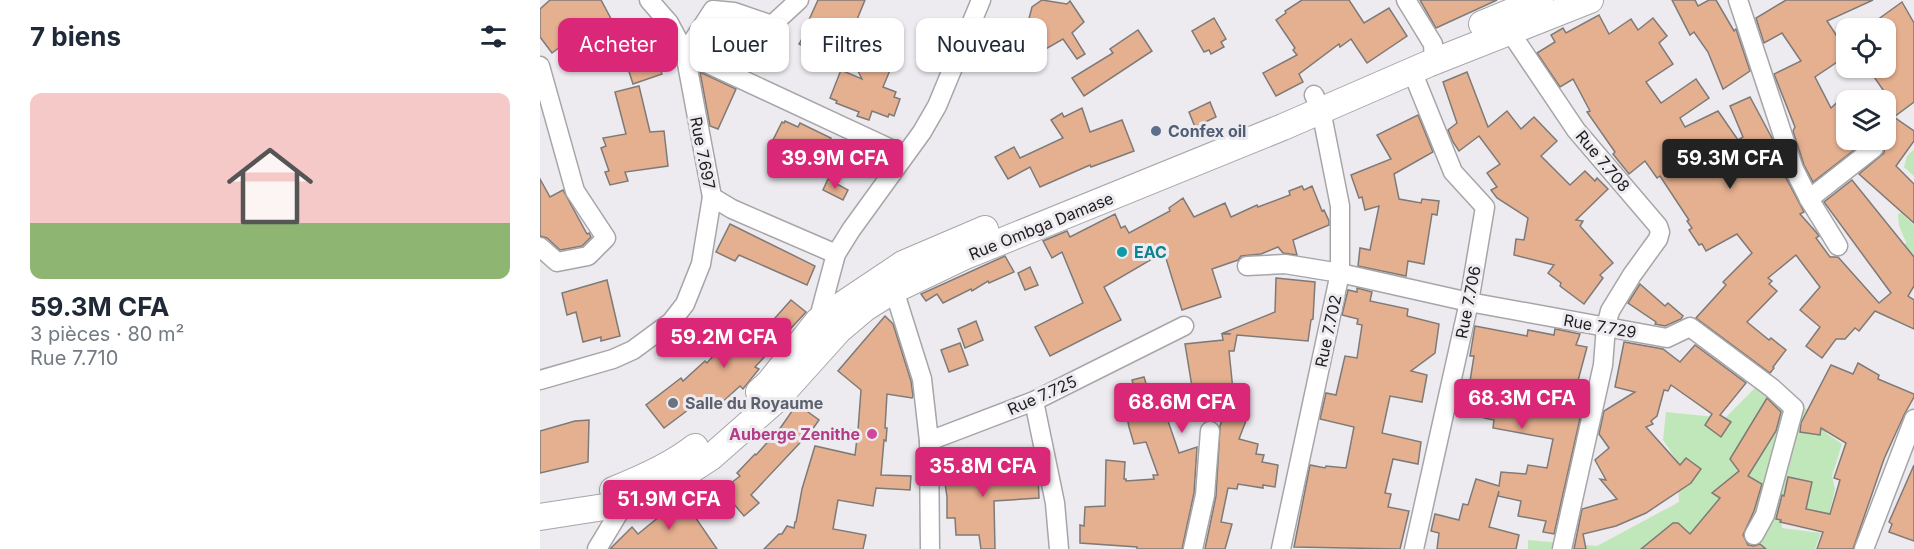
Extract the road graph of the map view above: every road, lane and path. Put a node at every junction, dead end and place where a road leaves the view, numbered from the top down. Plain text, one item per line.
1 (649, 0) edge
2 (799, 0) edge
3 (981, 0) edge
4 (1406, 0) edge
5 (1590, 0) edge
6 (1738, 0) edge
7 (1546, 5) edge
8 (1505, 24) junction
9 (685, 53) junction
10 (1426, 59) junction
11 (540, 66) edge
12 (1318, 103) junction
13 (1871, 150) edge
14 (904, 155) junction
15 (712, 197) junction
16 (1809, 199) junction
17 (1838, 246) dead end
18 (540, 247) edge
19 (836, 254) junction
20 (1246, 266) dead end
21 (1340, 273) junction
22 (894, 290) junction
23 (1469, 302) junction
24 (828, 326) junction
25 (1184, 326) dead end
26 (1606, 326) junction
27 (540, 380) edge
28 (1034, 401) junction
29 (1914, 420) edge
30 (1210, 431) dead end
31 (929, 441) junction
32 (540, 501) edge
33 (624, 504) junction
34 (540, 517) edge
35 (1755, 535) dead end
36 (597, 549) edge
37 (930, 549) edge
38 (1059, 549) edge
39 (1193, 549) edge
40 (1281, 549) edge
41 (1414, 549) edge
42 (1562, 549) edge
43 (1863, 549) edge

1 - 9 street, Rue 7.697
2 - 9 street
3 - 14 street
4 - 10 street
5 - 7 main road, Rue Ombga Damase
6 - 16 street
7 - 8 main road, Rue Ombga Damase
8 - 10 main road, Rue Ombga Damase
8 - 26 street, Rue 7.708
9 - 14 street
9 - 15 street, Rue 7.697
10 - 12 main road, Rue Ombga Damase
10 - 12 main road, Rue Ombga Damase
10 - 23 street, Rue 7.706
11 - 18 street
12 - 21 street, Rue 7.702
12 - 22 main road, Rue Ombga Damase
12 - 24 main road, Rue Ombga Damase
13 - 16 street
14 - 19 street
15 - 19 street
15 - 27 street, Rue 7.697
16 - 17 street
19 - 24 street
20 - 21 street, Rue 7.729
21 - 23 street, Rue 7.729
21 - 40 street, Rue 7.702
22 - 24 main road, Rue Ombga Damase
22 - 31 street
23 - 26 street, Rue 7.729
23 - 41 street, Rue 7.706
24 - 32 main road, Rue Ombga Damase
24 - 33 main road, Rue Ombga Damase
25 - 28 street, Rue 7.725
26 - 35 street, Rue 7.729
26 - 42 street, Rue 7.708
28 - 31 street, Rue 7.725
28 - 38 street
29 - 43 street
30 - 39 street
31 - 37 street
33 - 34 main road, Rue Ombga Damase
33 - 36 street

